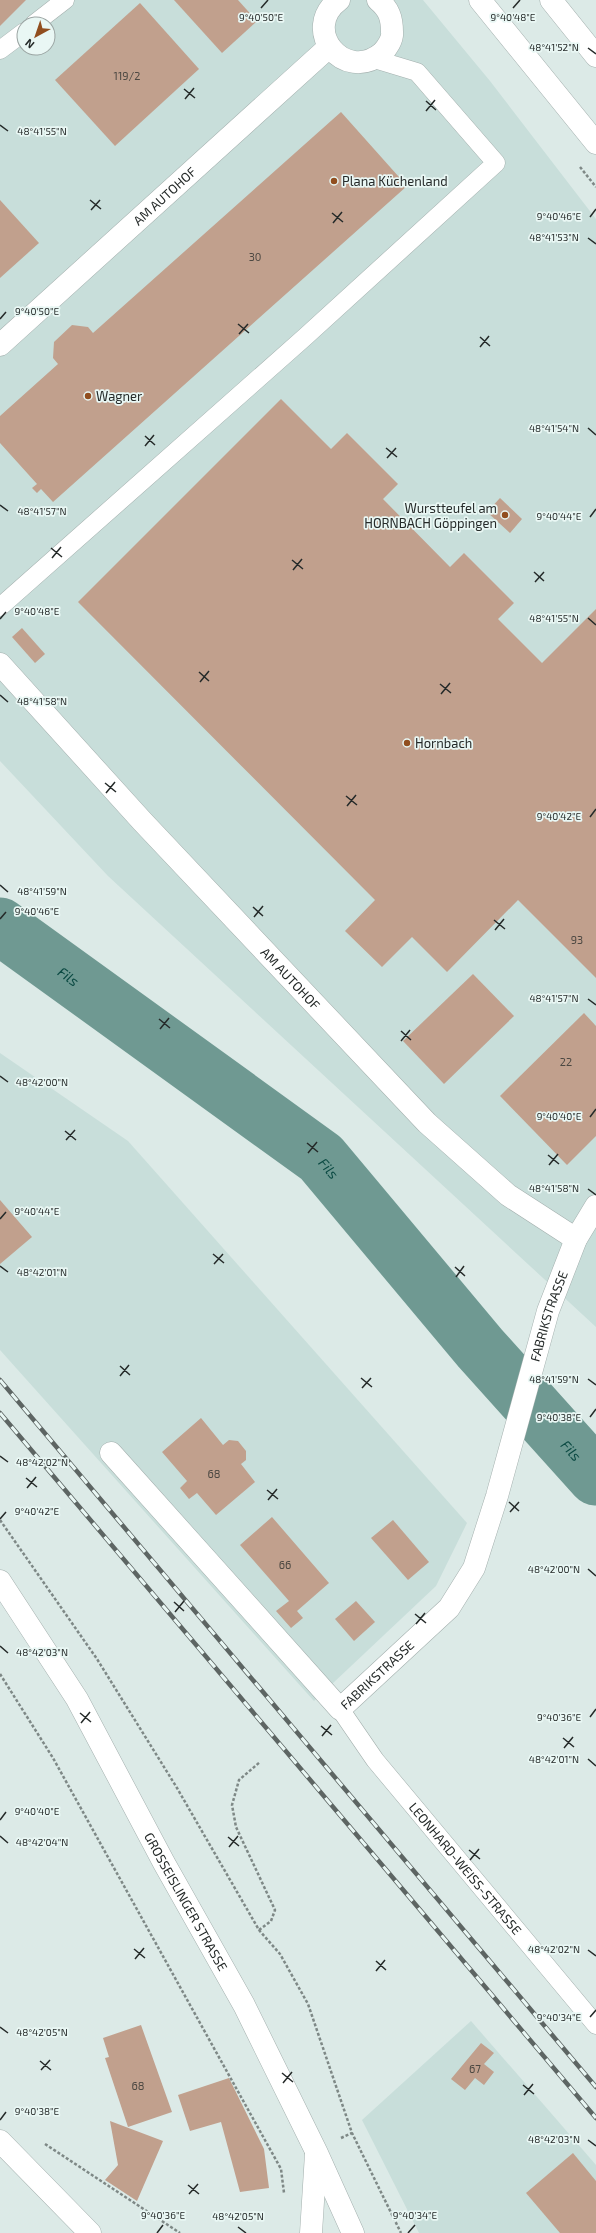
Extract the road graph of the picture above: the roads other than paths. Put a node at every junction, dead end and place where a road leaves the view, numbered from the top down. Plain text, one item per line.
1 (65, 0) edge
2 (339, 0) edge
3 (378, 0) edge
4 (480, 0) edge
5 (551, 0) edge
6 (44, 16) edge
7 (16, 38) edge
8 (329, 47) junction
9 (0, 50) edge
10 (596, 56) edge
11 (374, 59) junction
12 (596, 143) edge
13 (0, 345) edge
14 (0, 607) edge
15 (0, 664) edge
16 (596, 1206) edge
17 (576, 1239) junction
18 (112, 1453) dead end
19 (0, 1581) edge
20 (340, 1709) junction
21 (596, 2025) edge
22 (0, 2141) edge
23 (316, 2151) junction
24 (90, 2233) edge
25 (311, 2233) edge
26 (353, 2233) edge

1 - 6 lane
2 - 8 street
3 - 11 street
4 - 12 street
5 - 10 street
7 - 9 lane
8 - 11 street
8 - 13 street, AM AUTOHOF
11 - 14 lane
15 - 17 street, AM AUTOHOF
16 - 17 street
17 - 20 street, FABRIKSTRASSE
18 - 20 street, FABRIKSTRASSE
19 - 23 street, GROSSEISLINGER STRASSE
20 - 21 lane, LEONHARD-WEISS-STRASSE
22 - 24 street
23 - 25 street
23 - 26 street, GROSSEISLINGER STRASSE

